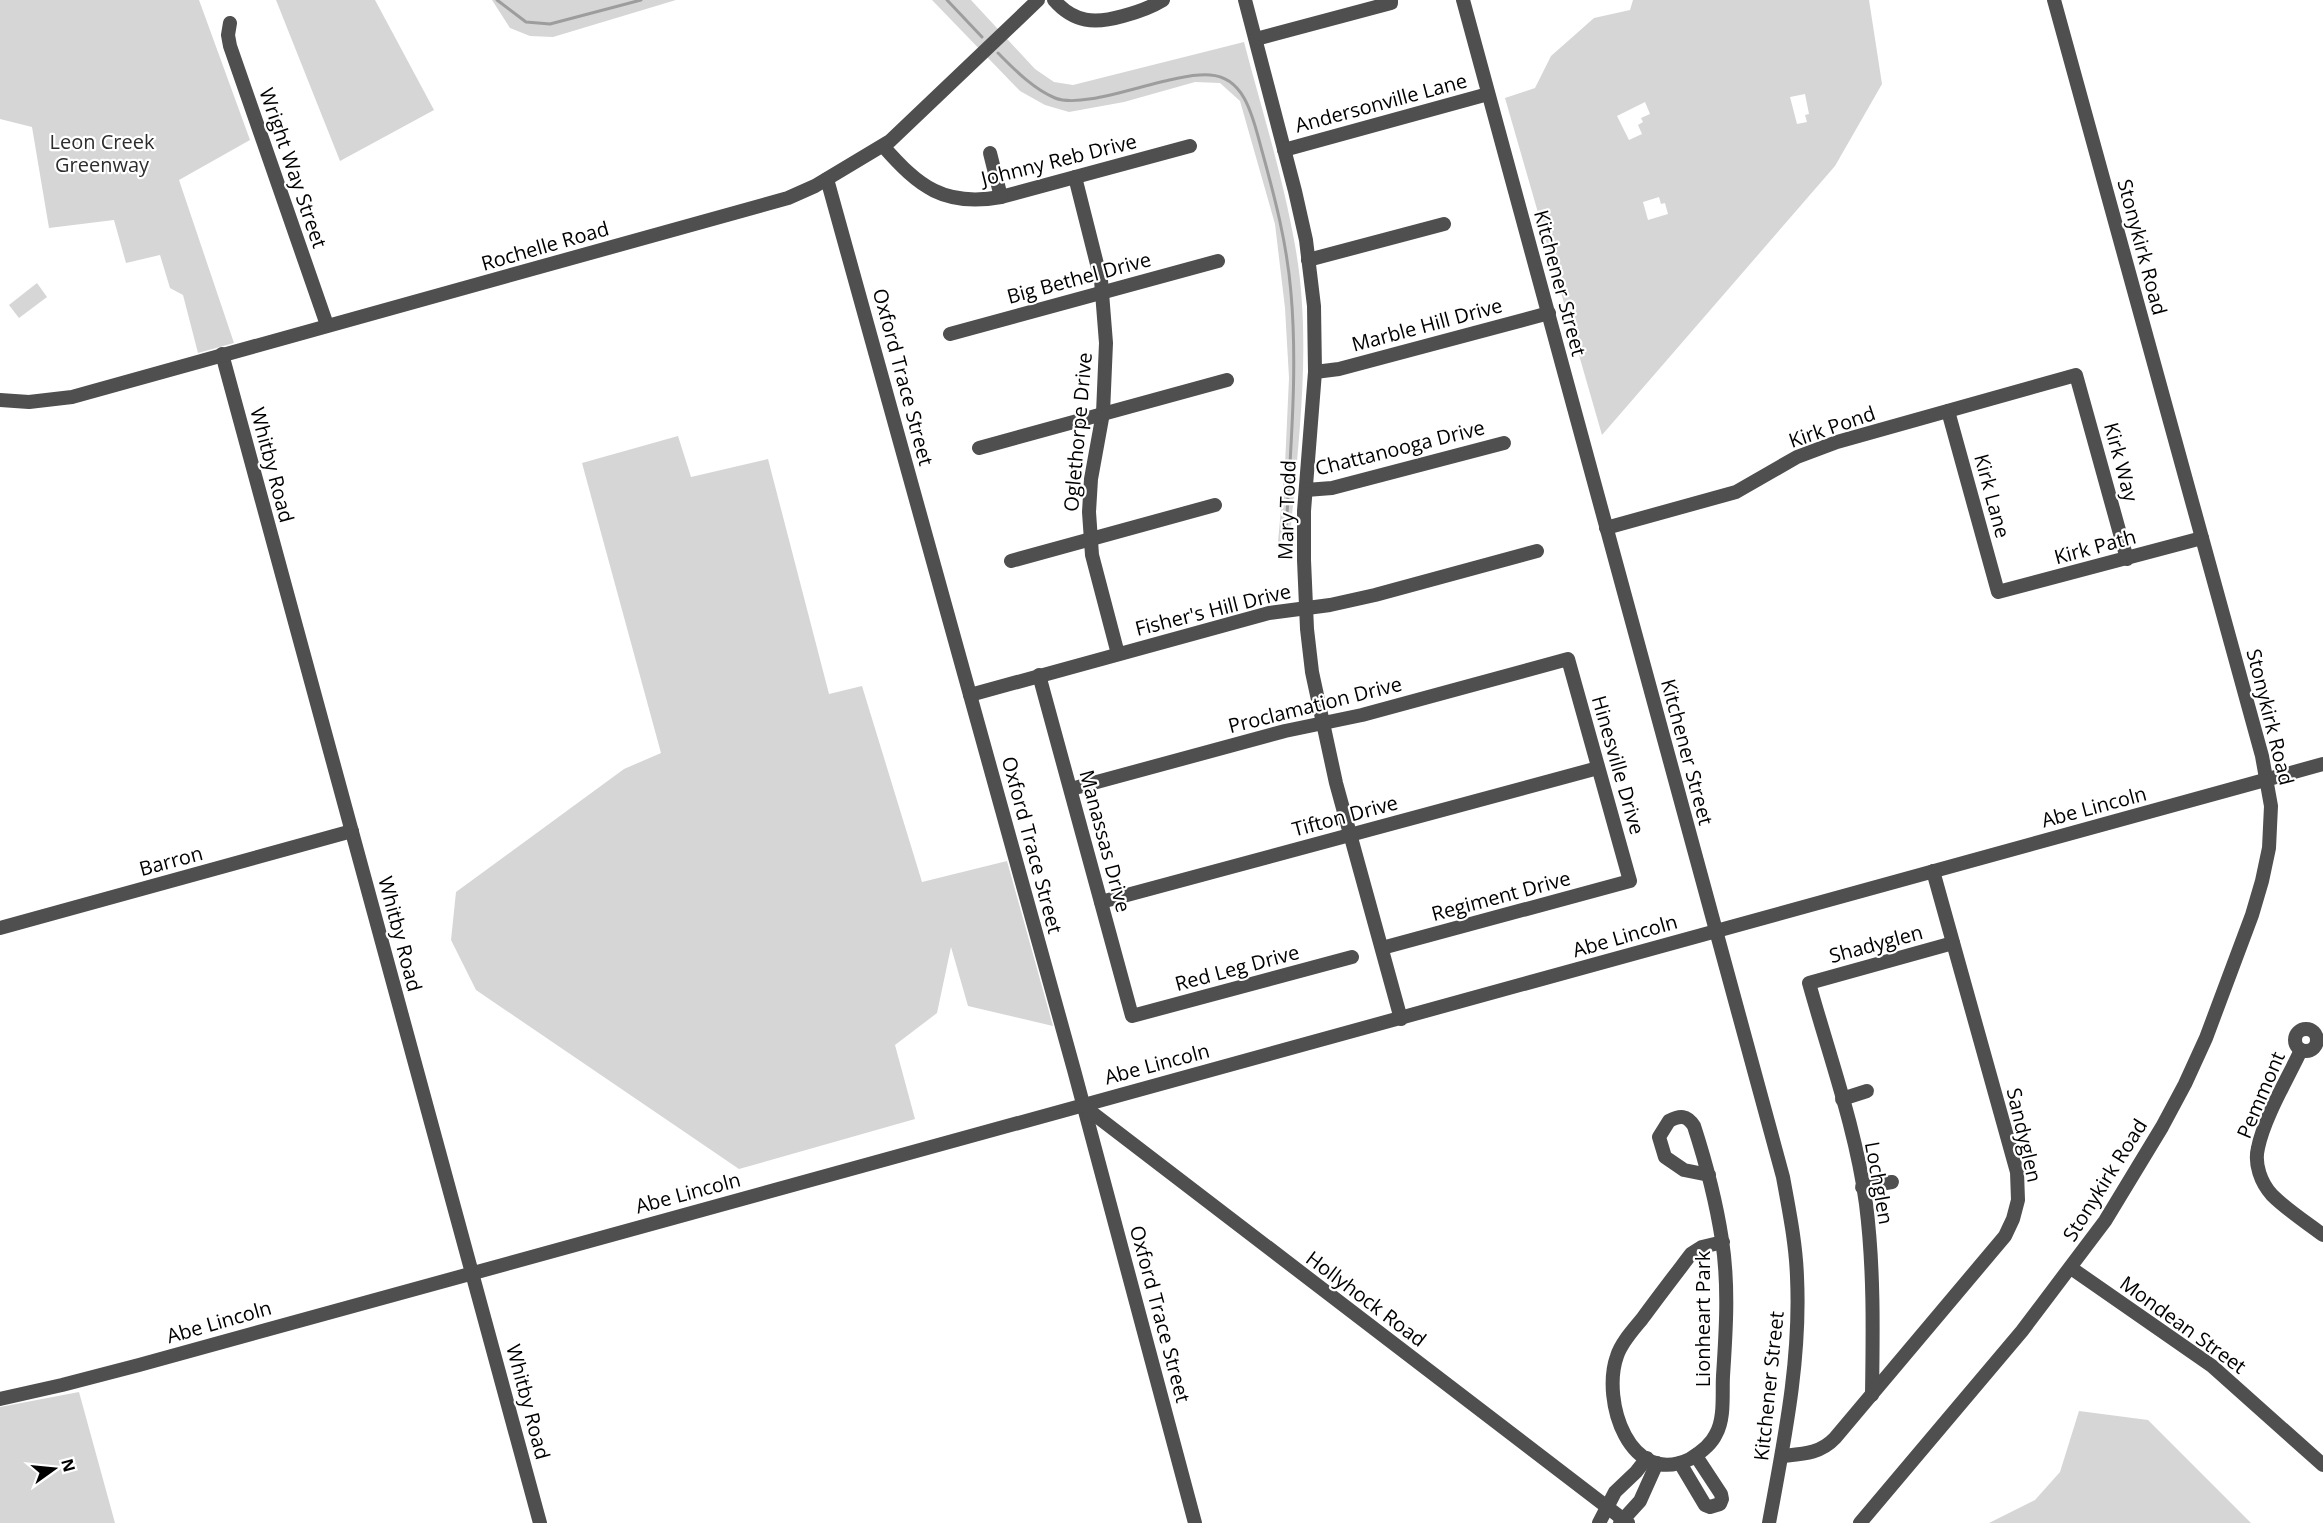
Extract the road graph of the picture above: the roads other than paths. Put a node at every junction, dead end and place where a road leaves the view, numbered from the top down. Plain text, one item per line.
1 (1038, 0) edge
2 (1054, 0) edge
3 (1163, 0) edge
4 (1245, 0) edge
5 (1463, 0) edge
6 (2054, 0) edge
7 (1391, 2) edge
8 (230, 23) dead end
9 (1256, 39) junction
10 (1488, 94) junction
11 (883, 146) junction
12 (1190, 146) dead end
13 (1284, 150) junction
14 (990, 153) dead end
15 (1075, 177) junction
16 (827, 179) junction
17 (1001, 197) junction
18 (1444, 224) dead end
19 (1308, 260) junction
20 (1218, 261) dead end
21 (1102, 292) junction
22 (1549, 313) junction
23 (327, 325) junction
24 (950, 334) dead end
25 (222, 354) junction
26 (1315, 372) junction
27 (2076, 375) joint
28 (1227, 380) dead end
29 (0, 400) edge
30 (1948, 411) junction
31 (1102, 412) junction
32 (1504, 443) dead end
33 (979, 448) dead end
34 (1306, 490) junction
35 (1215, 505) dead end
36 (1606, 528) junction
37 (2202, 538) junction
38 (1091, 539) junction
39 (1537, 551) dead end
40 (2127, 559) junction
41 (1011, 561) dead end
42 (1998, 592) joint
43 (1306, 608) junction
44 (1118, 654) junction
45 (1568, 660) joint
46 (1039, 675) junction
47 (970, 695) junction
48 (1322, 723) junction
49 (2323, 764) edge
50 (1598, 768) junction
51 (2267, 779) junction
52 (1071, 789) junction
53 (352, 831) junction
54 (1350, 835) junction
55 (1933, 871) junction
56 (1630, 881) joint
57 (1101, 902) junction
58 (0, 928) edge
59 (1716, 931) junction
60 (1953, 943) junction
61 (1382, 948) junction
62 (1352, 957) dead end
63 (1809, 983) joint
64 (1132, 1016) joint
65 (1401, 1019) junction
66 (2301, 1050) dead end
67 (1867, 1091) dead end
68 (1842, 1099) junction
69 (1082, 1105) junction
70 (1709, 1175) junction
71 (1892, 1182) dead end
72 (1862, 1187) junction
73 (2323, 1235) edge
74 (1723, 1242) junction
75 (2071, 1268) junction
76 (472, 1272) junction
77 (1872, 1395) junction
78 (0, 1399) edge
79 (1696, 1456) junction
80 (1782, 1456) junction
81 (1652, 1460) junction
82 (1680, 1463) junction
83 (2323, 1465) edge
84 (1632, 1476) junction
85 (1711, 1479) junction
86 (1646, 1486) junction
87 (1695, 1488) junction
88 (1607, 1507) junction
89 (1624, 1522) edge
90 (540, 1523) edge
91 (1195, 1523) edge
92 (1599, 1523) edge
93 (1769, 1523) edge
94 (1860, 1523) edge

1 - 11 street, Rochelle Road
2 - 3 street
4 - 9 street, Mary Todd
5 - 10 street, Kitchener Street
6 - 37 street, Stonykirk Road
7 - 9 street
8 - 23 street, Wright Way Street
9 - 13 street, Mary Todd
10 - 13 street, Andersonville Lane
10 - 22 street, Kitchener Street
11 - 16 street, Rochelle Road
11 - 17 street, Johnny Reb Drive
12 - 15 street, Johnny Reb Drive
13 - 19 street, Mary Todd
14 - 17 street
15 - 17 street, Johnny Reb Drive
15 - 21 street, Oglethorpe Drive
16 - 23 street, Rochelle Road
16 - 47 street, Oxford Trace Street
18 - 19 street
19 - 26 street, Mary Todd
20 - 21 street, Big Bethel Drive
21 - 24 street, Big Bethel Drive
21 - 31 street, Oglethorpe Drive
22 - 26 street, Marble Hill Drive
22 - 36 street, Kitchener Street
23 - 25 street, Rochelle Road
25 - 29 street, Rochelle Road
25 - 53 street, Whitby Road
26 - 34 street, Mary Todd
27 - 30 street, Kirk Pond
27 - 40 street, Kirk Way
28 - 31 street
30 - 36 street, Kirk Pond
30 - 42 street, Kirk Lane
31 - 33 street
31 - 38 street, Oglethorpe Drive
32 - 34 street, Chattanooga Drive
34 - 43 street, Mary Todd
35 - 38 street
36 - 59 street, Kitchener Street
37 - 40 street, Kirk Path
37 - 51 street, Stonykirk Road
38 - 41 street
38 - 44 street, Oglethorpe Drive
39 - 43 street, Fisher's Hill Drive
40 - 42 street, Kirk Path
43 - 44 street, Fisher's Hill Drive
43 - 48 street, Mary Todd
44 - 46 street, Fisher's Hill Drive
45 - 48 street, Proclamation Drive
45 - 50 street, Hinesville Drive
46 - 47 street, Fisher's Hill Drive
46 - 52 street, Manassas Drive
47 - 69 street, Oxford Trace Street
48 - 52 street, Proclamation Drive
48 - 54 street, Mary Todd
49 - 51 street, Abe Lincoln
50 - 54 street, Tifton Drive
50 - 56 street, Hinesville Drive
51 - 55 street, Abe Lincoln
51 - 75 street, Stonykirk Road
52 - 57 street, Manassas Drive
53 - 58 street, Barron
53 - 76 street, Whitby Road
54 - 57 street, Tifton Drive
54 - 61 street, Mary Todd
55 - 59 street, Abe Lincoln
55 - 60 street, Sandyglen
56 - 61 street, Regiment Drive
57 - 64 street, Manassas Drive
59 - 65 street, Abe Lincoln
59 - 80 street, Kitchener Street
60 - 63 street, Shadyglen
60 - 77 street, Sandyglen
61 - 65 street, Mary Todd
62 - 64 street, Red Leg Drive
63 - 68 street, Lochglen
65 - 69 street, Abe Lincoln
66 - 73 street, Pemmont
67 - 68 street
68 - 72 street, Lochglen
69 - 76 street, Abe Lincoln
69 - 88 street, Hollyhock Road
69 - 91 street, Oxford Trace Street
70 - 70 street, Lionheart Park
70 - 74 street, Lionheart Park
71 - 72 street
72 - 77 street, Lochglen
74 - 79 street, Lionheart Park
74 - 81 street
75 - 83 street, Mondean Street
75 - 94 street, Stonykirk Road
76 - 78 street, Abe Lincoln
76 - 90 street, Whitby Road
77 - 80 street, Sandyglen
79 - 82 street, Lionheart Park
79 - 85 street
80 - 93 street, Kitchener Street
81 - 82 street, Lionheart Park
81 - 84 street
81 - 86 street
82 - 87 street
84 - 86 street
84 - 88 street
85 - 87 street
85 - 87 street
86 - 89 street
88 - 89 street, Hollyhock Road
88 - 92 street

